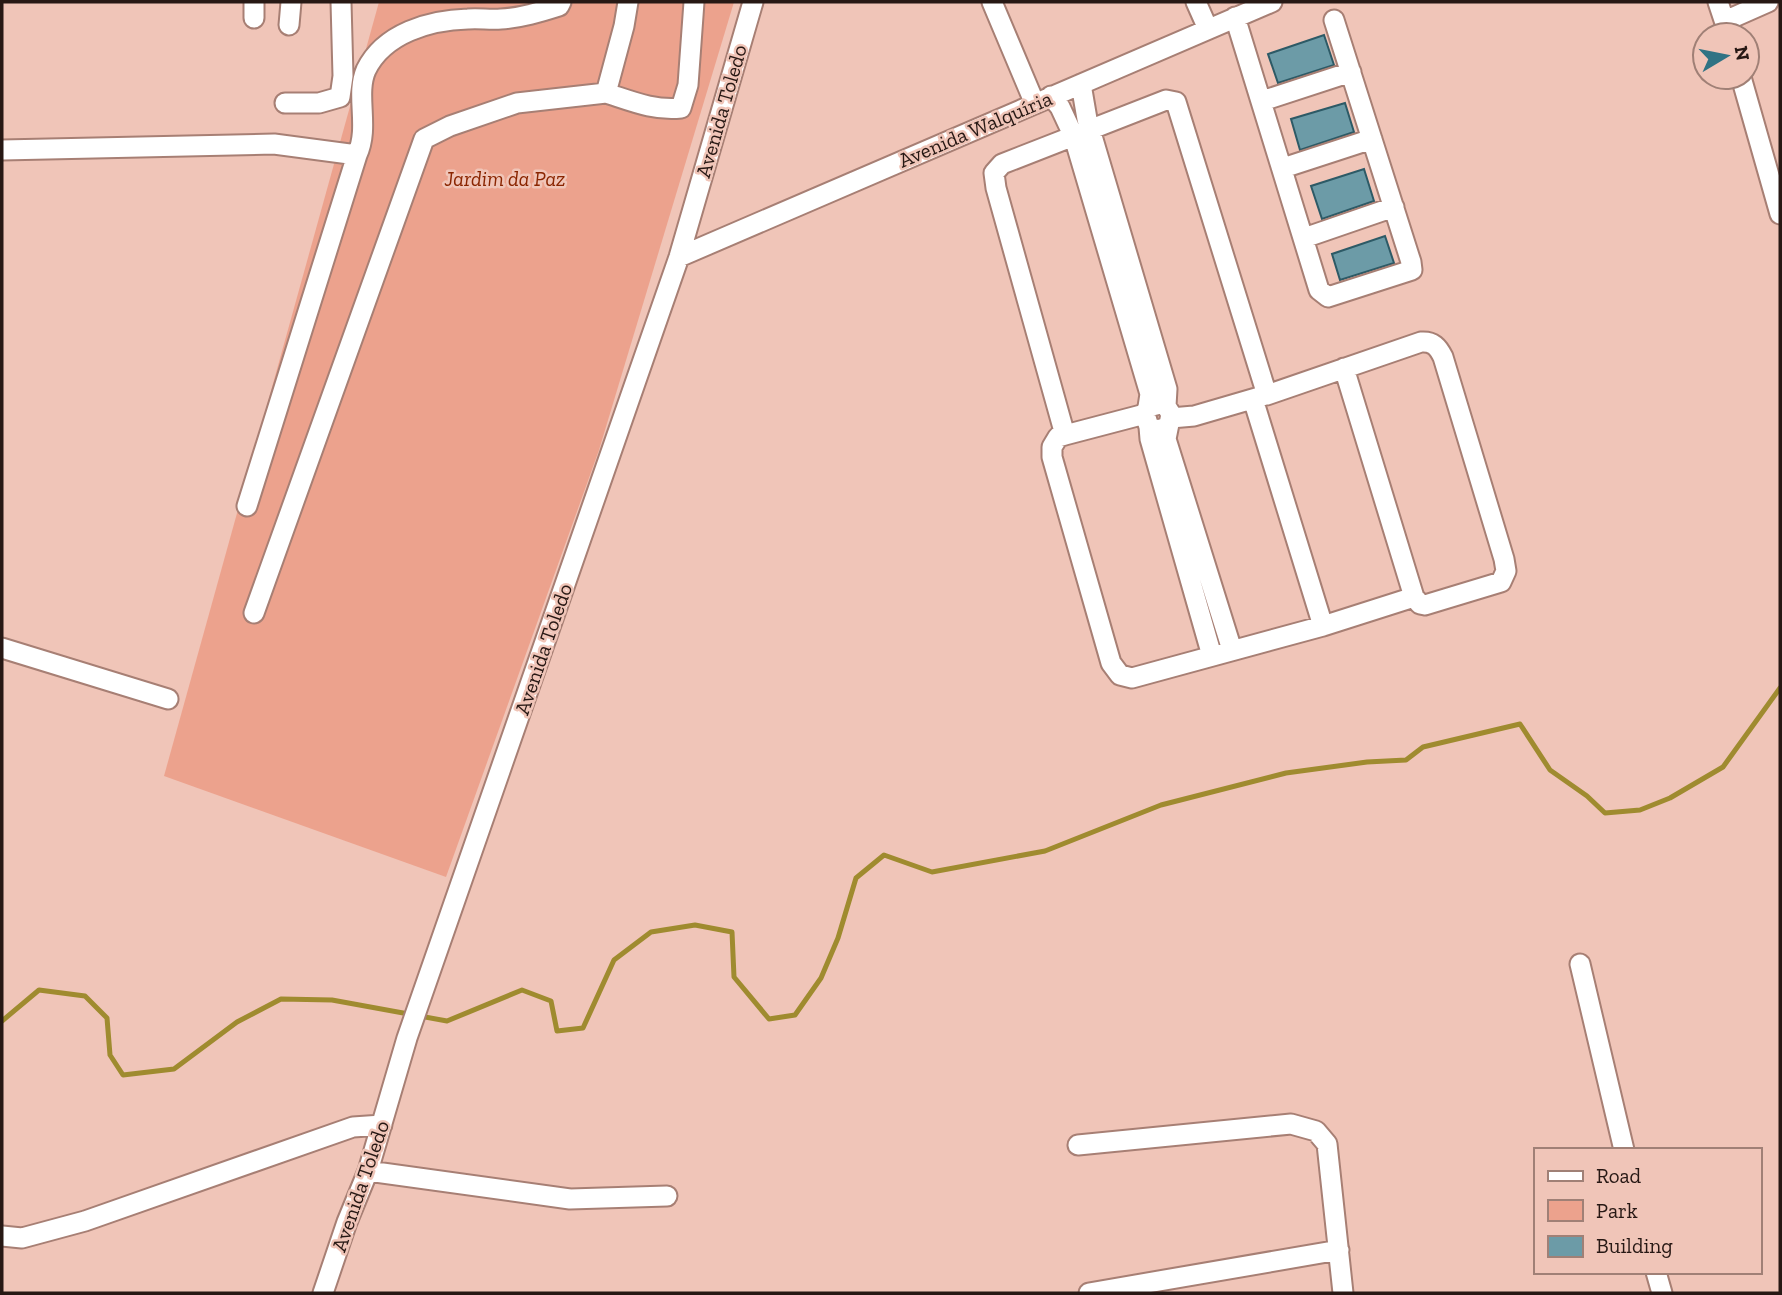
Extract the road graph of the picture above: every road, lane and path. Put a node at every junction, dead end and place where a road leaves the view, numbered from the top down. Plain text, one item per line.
1 (291, 2) edge
2 (341, 2) edge
3 (561, 2) edge
4 (628, 2) edge
5 (694, 2) edge
6 (753, 2) edge
7 (992, 2) edge
8 (1196, 2) edge
9 (1272, 2) edge
10 (1718, 2) edge
11 (1768, 2) edge
12 (1235, 17) junction
13 (1334, 20) dead end
14 (1725, 21) edge
15 (1738, 21) edge
16 (289, 25) dead end
17 (1208, 29) junction
18 (1351, 72) junction
19 (1081, 84) junction
20 (1745, 91) edge
21 (606, 93) junction
22 (1043, 100) junction
23 (1262, 101) junction
24 (285, 103) dead end
25 (1083, 134) junction
26 (1372, 139) junction
27 (2, 150) edge
28 (357, 155) junction
29 (1283, 168) junction
30 (1394, 207) junction
31 (1780, 214) edge
32 (1304, 238) junction
33 (679, 257) junction
34 (1344, 368) junction
35 (1260, 397) junction
36 (1157, 416) junction
37 (1065, 435) junction
38 (247, 506) dead end
39 (1414, 597) junction
40 (254, 613) dead end
41 (1323, 626) junction
42 (2, 648) edge
43 (1232, 650) junction
44 (1212, 656) junction
45 (168, 699) dead end
46 (1580, 964) dead end
47 (382, 1125) junction
48 (1078, 1146) dead end
49 (1623, 1148) edge
50 (368, 1171) junction
51 (667, 1196) dead end
52 (2, 1237) edge
53 (1339, 1250) junction
54 (1657, 1274) edge
55 (1175, 1285) edge
56 (323, 1293) edge
57 (1089, 1293) edge
58 (1343, 1293) edge
59 (1662, 1293) edge

1 - 16 street
2 - 24 street
3 - 28 street
4 - 21 street
5 - 21 street
6 - 33 street, Avenida Toledo
7 - 22 street
8 - 17 street
9 - 12 street, Avenida Walquíria
10 - 14 street
11 - 15 street
12 - 17 street, Avenida Walquíria
12 - 23 street
13 - 18 street
17 - 19 street, Avenida Walquíria
18 - 23 street
18 - 26 street
19 - 22 street, Avenida Walquíria
19 - 25 street
20 - 31 street
21 - 40 street
22 - 25 street
22 - 33 street, Avenida Walquíria
23 - 29 street
25 - 35 street
25 - 36 street
25 - 37 street
26 - 29 street
26 - 30 street
27 - 28 street
28 - 38 street
29 - 32 street
30 - 32 street
30 - 32 street
33 - 47 street, Avenida Toledo
34 - 35 street
34 - 39 street
34 - 39 street
35 - 36 street
35 - 41 street
36 - 37 street
36 - 43 street
36 - 44 street
37 - 44 street
39 - 41 street
41 - 43 street
42 - 45 street
43 - 44 street
46 - 49 street
47 - 50 street, Avenida Toledo
47 - 52 street
48 - 53 street
50 - 51 street
50 - 56 street, Avenida Toledo
53 - 55 street
53 - 58 street
54 - 59 street
55 - 57 street

